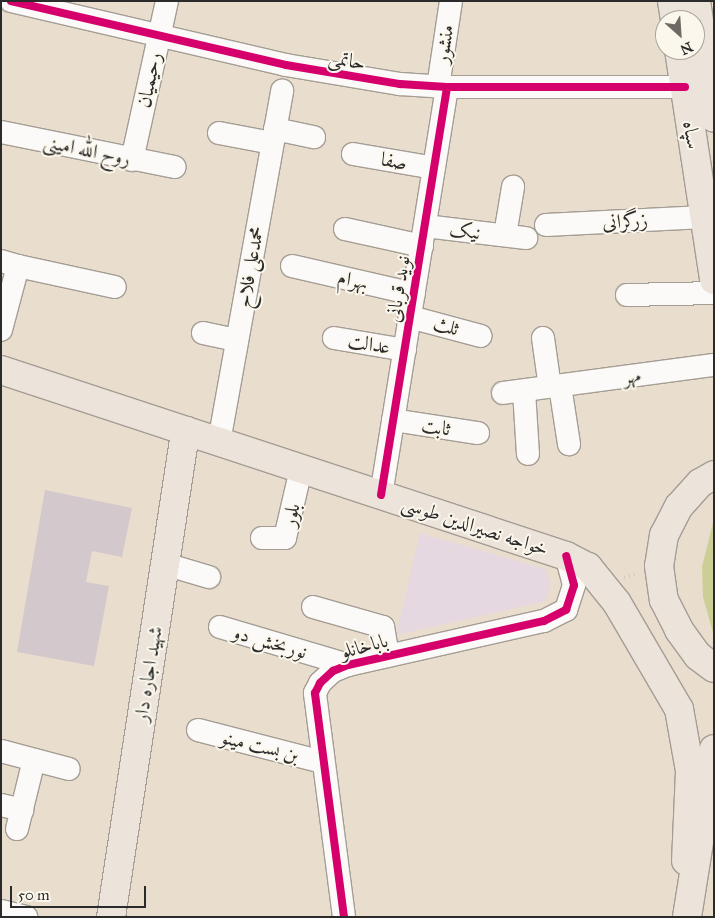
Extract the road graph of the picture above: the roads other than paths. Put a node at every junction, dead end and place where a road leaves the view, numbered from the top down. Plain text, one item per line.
1 (11, 1) edge
2 (167, 1) edge
3 (451, 1) edge
4 (696, 1) edge
5 (159, 36) junction
6 (681, 60) edge
7 (443, 87) junction
8 (685, 87) junction
9 (282, 91) dead end
10 (714, 118) edge
11 (1, 132) edge
12 (219, 132) dead end
13 (274, 136) junction
14 (314, 137) dead end
15 (353, 154) dead end
16 (132, 160) junction
17 (174, 167) dead end
18 (434, 168) junction
19 (513, 187) dead end
20 (704, 218) junction
21 (546, 225) dead end
22 (345, 229) dead end
23 (423, 236) junction
24 (10, 264) edge
25 (292, 266) dead end
26 (714, 280) edge
27 (116, 287) dead end
28 (714, 293) edge
29 (414, 294) junction
30 (627, 295) dead end
31 (410, 317) junction
32 (1, 330) edge
33 (203, 333) dead end
34 (481, 336) dead end
35 (334, 338) dead end
36 (543, 338) dead end
37 (237, 340) junction
38 (405, 350) junction
39 (714, 365) edge
40 (1, 370) edge
41 (555, 386) junction
42 (394, 420) junction
43 (185, 431) junction
44 (478, 433) dead end
45 (219, 442) junction
46 (569, 444) dead end
47 (528, 454) dead end
48 (301, 469) junction
49 (714, 475) edge
50 (381, 495) junction
51 (262, 538) dead end
52 (566, 556) junction
53 (165, 564) junction
54 (209, 577) dead end
55 (313, 607) dead end
56 (220, 628) dead end
57 (388, 656) junction
58 (348, 664) junction
59 (714, 668) edge
60 (198, 730) dead end
61 (714, 749) edge
62 (1, 751) edge
63 (34, 760) junction
64 (323, 762) junction
65 (69, 768) dead end
66 (14, 814) edge
67 (1, 911) edge
68 (26, 917) edge
69 (112, 917) edge
70 (344, 917) edge
71 (685, 917) edge

1 - 5 street, حاتمی
2 - 5 street, رحیمیان
3 - 7 street, منشور
4 - 10 main road, سپاه
5 - 7 street, حاتمی
5 - 16 street, رحیمیان
6 - 8 main road, سپاه
7 - 8 street, حاتمی
7 - 18 street, نوید قربانی
8 - 20 main road, سپاه
9 - 13 street, محمدعلی فلاح
11 - 16 street, روح الله امینی
12 - 13 street
13 - 14 street
13 - 37 street, محمدعلی فلاح
15 - 18 street, صفا
16 - 17 street, روح الله امینی
18 - 23 street, نوید قربانی
19 - 23 street, نیک
20 - 21 street, زرگرانی
20 - 26 main road, سپاه
22 - 23 street, نیک
23 - 29 street, نوید قربانی
24 - 27 street
24 - 32 street
25 - 29 street, بهرام
28 - 30 street
29 - 31 street, نوید قربانی
31 - 34 street, ثلث
31 - 38 street, نوید قربانی
33 - 37 street
35 - 38 street, عدالت
36 - 41 street
37 - 45 street, محمدعلی فلاح
38 - 42 street, نوید قربانی
39 - 41 street, مهر
40 - 43 main road, خواجه نصیرالدین طوسی
41 - 46 street
41 - 47 street, مهر
42 - 44 street, ثابت
42 - 50 street, نوید قربانی
43 - 45 main road, خواجه نصیرالدین طوسی
43 - 53 main road, شهید اجاره دار
45 - 48 main road, خواجه نصیرالدین طوسی
48 - 50 main road, خواجه نصیرالدین طوسی
48 - 51 street, بلور
49 - 59 main road
50 - 52 main road, خواجه نصیرالدین طوسی
52 - 57 street, باباخانلو
52 - 71 main road, خواجه نصیرالدین طوسی
53 - 54 street
53 - 69 main road, شهید اجاره دار
55 - 57 street
56 - 58 street, نوربخش دو
57 - 58 street, باباخانلو
58 - 64 street, باباخانلو
60 - 64 street, بن بست مینو
61 - 71 main road
62 - 63 street
63 - 65 street
63 - 66 street
64 - 70 street, باباخانلو
67 - 68 street

